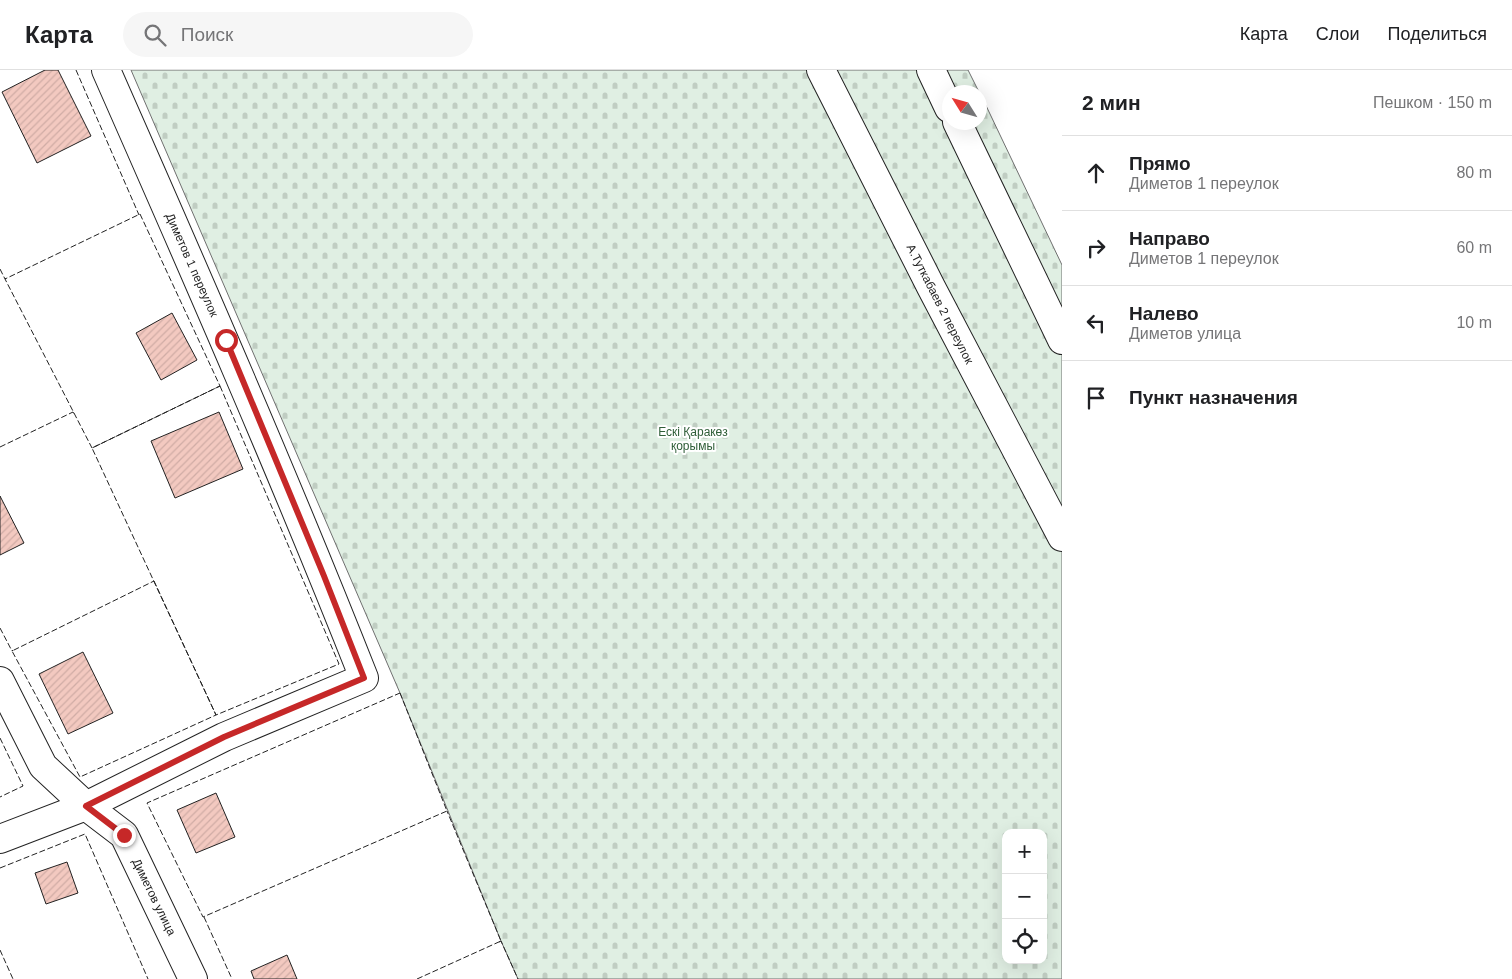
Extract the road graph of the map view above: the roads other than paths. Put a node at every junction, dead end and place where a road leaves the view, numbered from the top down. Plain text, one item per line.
1 (106, 70) edge
2 (821, 70) edge
3 (931, 70) edge
4 (942, 92) edge
5 (961, 130) edge
6 (1062, 340) edge
7 (1062, 537) edge
8 (0, 681) edge
9 (86, 806) junction
10 (0, 839) edge
11 (193, 979) edge

1 - 9 street, Диметов 1 переулок
2 - 7 street, А.Туткабаев 2 переулок
3 - 4 street
5 - 6 street
8 - 9 street, Диметов улица
9 - 10 street
9 - 11 street, Диметов улица

